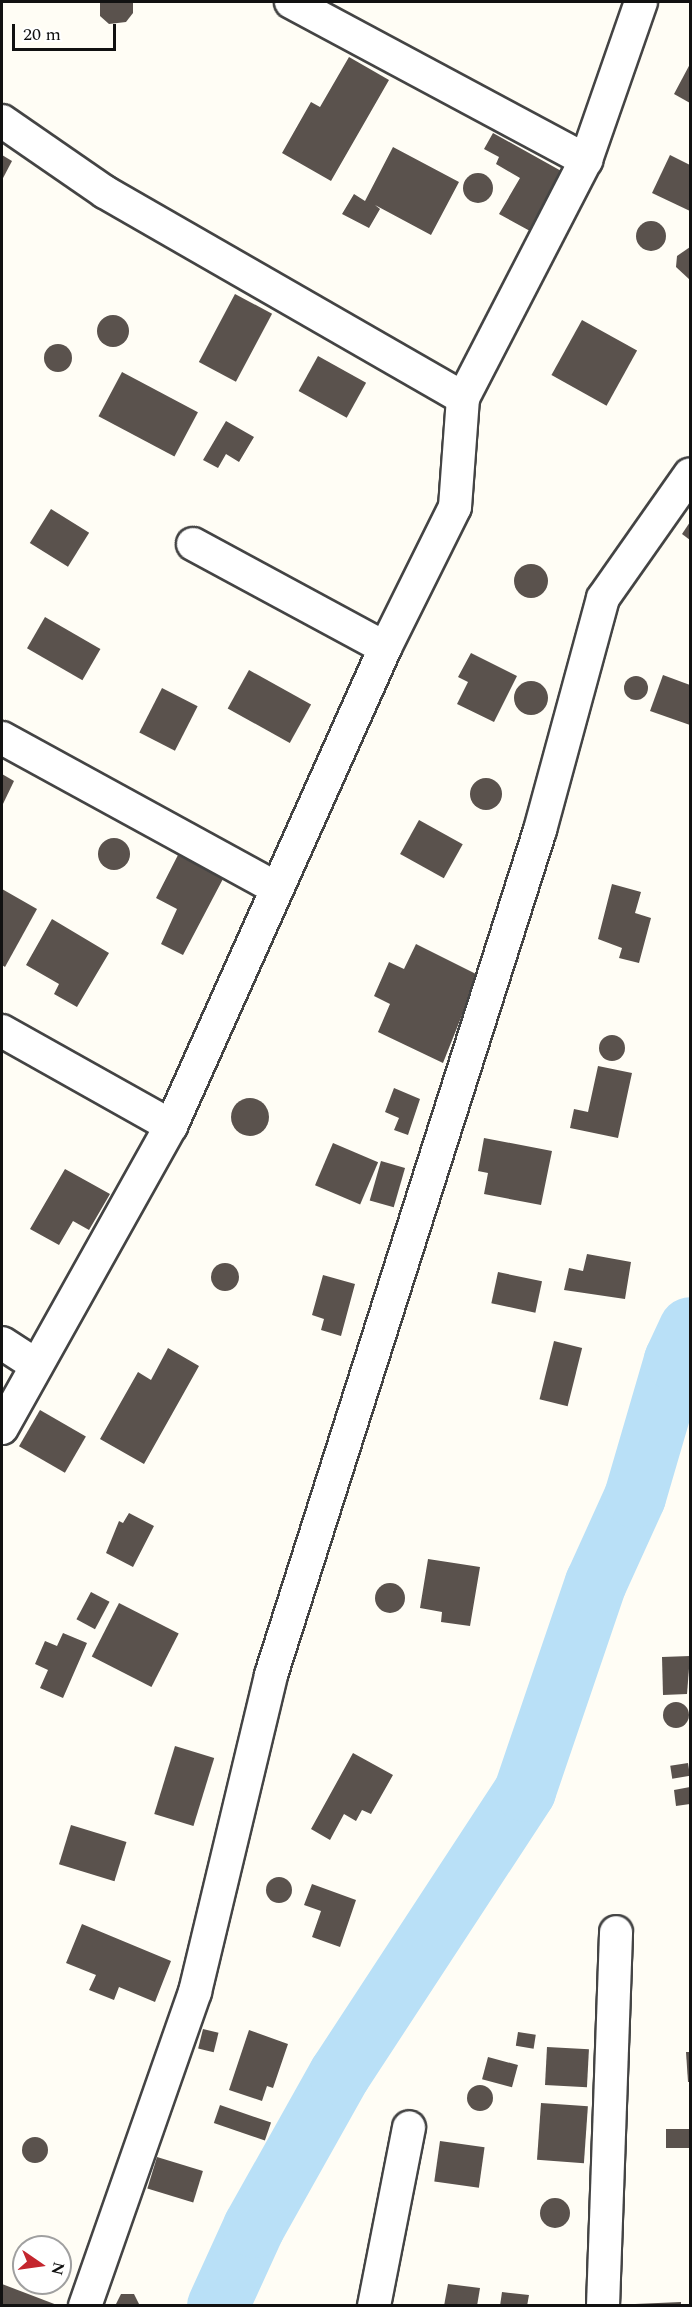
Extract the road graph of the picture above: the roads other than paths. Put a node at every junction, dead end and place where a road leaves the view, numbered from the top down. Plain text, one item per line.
1 (291, 2) edge
2 (640, 2) edge
3 (2, 120) edge
4 (586, 159) junction
5 (463, 398) junction
6 (690, 474) edge
7 (192, 544) dead end
8 (385, 648) junction
9 (2, 738) edge
10 (276, 888) junction
11 (2, 1031) edge
12 (171, 1126) junction
13 (2, 1343) edge
14 (36, 1365) junction
15 (2, 1428) edge
16 (616, 1932) dead end
17 (409, 2127) dead end
18 (85, 2306) edge
19 (374, 2306) edge
20 (603, 2306) edge

1 - 4 street
2 - 4 street
3 - 5 street
4 - 5 street
5 - 8 street
6 - 18 street
7 - 8 street
8 - 10 street
9 - 10 street
10 - 12 street
11 - 12 street
12 - 14 street
13 - 14 street
14 - 15 street
16 - 20 street
17 - 19 street

